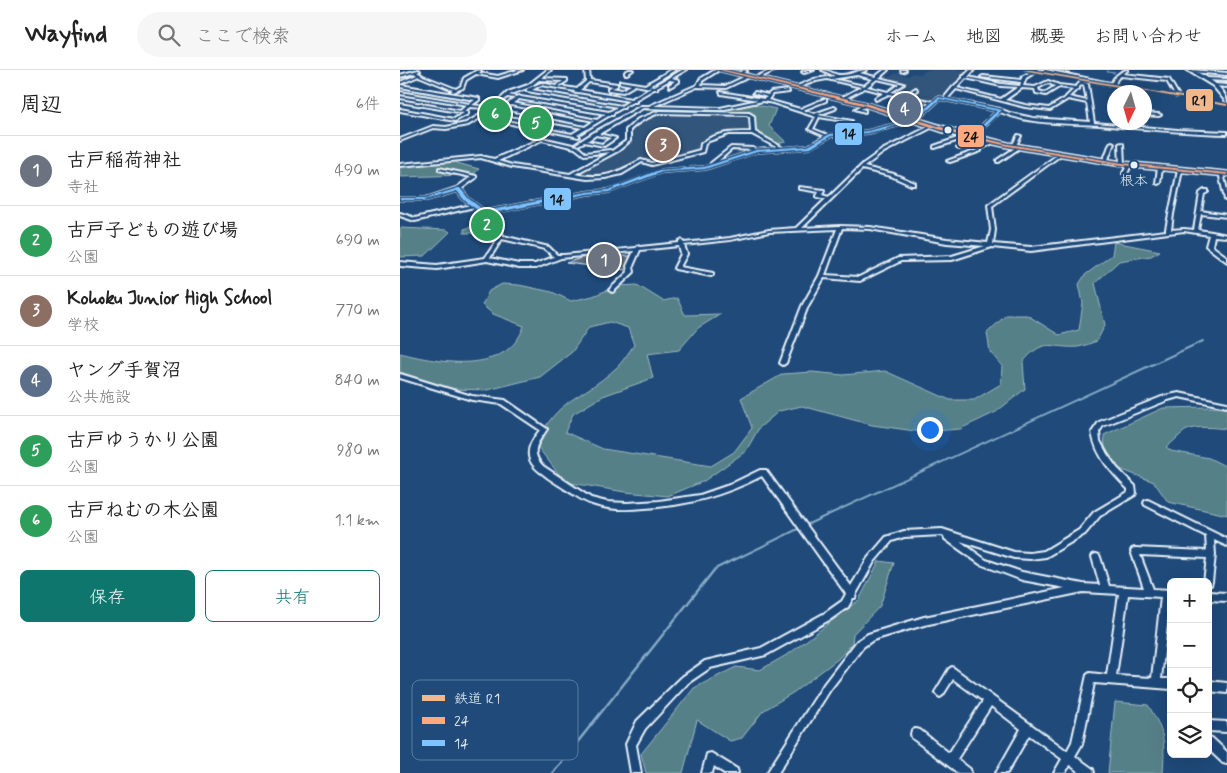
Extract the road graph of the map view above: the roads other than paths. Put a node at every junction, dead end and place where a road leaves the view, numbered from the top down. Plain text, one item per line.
1 (420, 70) edge
2 (521, 70) edge
3 (549, 70) edge
4 (587, 70) edge
5 (631, 70) edge
6 (673, 70) edge
7 (684, 70) edge
8 (717, 70) edge
9 (722, 70) edge
10 (774, 70) edge
11 (824, 70) edge
12 (865, 70) edge
13 (886, 70) edge
14 (918, 70) edge
15 (972, 70) edge
16 (1041, 70) edge
17 (1126, 70) edge
18 (478, 71) edge
19 (926, 71) edge
20 (1191, 71) edge
21 (626, 72) dead end
22 (1033, 72) dead end
23 (417, 73) junction
24 (858, 74) junction
25 (1227, 74) edge
26 (747, 75) edge
27 (1120, 75) junction
28 (400, 76) edge
29 (837, 76) junction
30 (966, 76) junction
31 (825, 78) junction
32 (878, 78) junction
33 (1206, 78) junction
34 (426, 79) junction
35 (539, 79) junction
36 (670, 79) junction
37 (833, 80) junction
38 (1227, 80) edge
39 (588, 81) junction
40 (857, 81) dead end
41 (1022, 81) junction
42 (420, 82) dead end
43 (621, 82) dead end
44 (690, 82) dead end
45 (437, 83) junction
46 (400, 84) edge
47 (414, 84) dead end
48 (635, 84) junction
49 (698, 84) junction
50 (820, 84) dead end
51 (853, 85) junction
52 (1215, 85) junction
53 (646, 86) junction
54 (670, 86) dead end
55 (986, 86) dead end
56 (1058, 86) junction
57 (1227, 86) edge
58 (408, 87) junction
59 (556, 87) junction
60 (798, 87) junction
61 (1020, 87) junction
62 (610, 88) junction
63 (656, 88) junction
64 (767, 88) dead end
65 (865, 88) junction
66 (954, 88) junction
67 (1036, 88) junction
68 (1078, 88) junction
69 (422, 89) junction
70 (597, 89) dead end
71 (689, 89) junction
72 (916, 89) dead end
73 (528, 90) junction
74 (701, 90) dead end
75 (982, 90) dead end
76 (1016, 90) junction
77 (578, 91) junction
78 (788, 91) dead end
79 (455, 92) junction
80 (400, 93) edge
81 (755, 93) dead end
82 (887, 93) junction
83 (978, 93) junction
84 (721, 94) dead end
85 (770, 94) junction
86 (1224, 94) edge
87 (409, 95) junction
88 (512, 95) junction
89 (506, 96) junction
90 (1177, 96) dead end
91 (519, 97) junction
92 (568, 97) junction
93 (905, 97) junction
94 (946, 98) junction
95 (1067, 98) junction
96 (646, 99) dead end
97 (400, 100) edge
98 (442, 100) junction
99 (637, 100) junction
100 (652, 100) dead end
101 (876, 100) dead end
102 (1002, 100) junction
103 (659, 101) junction
104 (763, 101) junction
105 (843, 101) junction
106 (1227, 101) edge
107 (823, 102) dead end
108 (1086, 102) dead end
109 (555, 103) junction
110 (933, 103) junction
111 (510, 104) junction
112 (708, 104) dead end
113 (469, 106) junction
114 (429, 107) junction
115 (484, 107) dead end
116 (623, 107) junction
117 (648, 107) junction
118 (702, 108) junction
119 (834, 108) dead end
120 (1050, 109) junction
121 (400, 110) edge
122 (542, 110) junction
123 (801, 110) junction
124 (1000, 110) junction
125 (461, 112) junction
126 (416, 113) junction
127 (610, 114) junction
128 (1152, 115) edge
129 (1159, 115) dead end
130 (483, 116) junction
131 (816, 116) junction
132 (528, 117) junction
133 (624, 117) junction
134 (840, 119) junction
135 (523, 120) dead end
136 (915, 120) junction
137 (1050, 120) junction
138 (598, 121) junction
139 (850, 121) dead end
140 (555, 122) junction
141 (1092, 124) junction
142 (519, 125) dead end
143 (1107, 125) edge
144 (932, 126) junction
145 (1226, 126) edge
146 (586, 128) junction
147 (1152, 129) edge
148 (753, 133) junction
149 (1227, 133) edge
150 (594, 134) junction
151 (834, 134) junction
152 (574, 135) junction
153 (828, 136) junction
154 (966, 136) junction
155 (1019, 136) dead end
156 (588, 138) junction
157 (980, 139) junction
158 (400, 140) edge
159 (583, 141) junction
160 (993, 142) junction
161 (1112, 143) dead end
162 (578, 144) dead end
163 (1121, 144) dead end
164 (1016, 146) junction
165 (935, 147) dead end
166 (959, 148) dead end
167 (783, 149) junction
168 (617, 150) junction
169 (758, 150) junction
170 (1060, 154) junction
171 (949, 161) dead end
172 (998, 161) dead end
173 (494, 162) junction
174 (1105, 162) junction
175 (400, 165) edge
176 (1125, 165) junction
177 (710, 166) junction
178 (861, 168) junction
179 (1160, 168) junction
180 (441, 169) dead end
181 (1180, 170) junction
182 (1125, 174) dead end
183 (1224, 174) edge
184 (571, 175) junction
185 (1158, 183) dead end
186 (913, 184) dead end
187 (801, 188) dead end
188 (458, 189) junction
189 (1206, 191) dead end
190 (829, 198) junction
191 (400, 199) edge
192 (408, 200) junction
193 (1227, 200) edge
194 (400, 204) edge
195 (474, 206) junction
196 (1199, 212) junction
197 (484, 213) junction
198 (400, 214) edge
199 (1227, 216) edge
200 (840, 227) junction
201 (797, 230) junction
202 (1196, 230) junction
203 (1169, 231) junction
204 (1212, 233) junction
205 (1227, 236) edge
206 (501, 237) junction
207 (681, 242) junction
208 (615, 244) dead end
209 (990, 246) junction
210 (638, 248) junction
211 (609, 252) junction
212 (560, 257) junction
213 (487, 259) junction
214 (1227, 260) edge
215 (400, 264) edge
216 (711, 274) dead end
217 (822, 276) junction
218 (612, 290) dead end
219 (783, 363) dead end
220 (400, 376) edge
221 (1227, 405) edge
222 (1148, 504) dead end
223 (942, 532) junction
224 (1210, 536) junction
225 (1227, 543) edge
226 (1211, 555) junction
227 (1096, 557) dead end
228 (1208, 578) edge
229 (1083, 588) junction
230 (1106, 590) junction
231 (1124, 592) junction
232 (1150, 593) junction
233 (1167, 594) edge
234 (852, 595) junction
235 (1212, 596) edge
236 (1227, 597) edge
237 (1167, 601) edge
238 (1110, 680) junction
239 (1156, 683) junction
240 (1167, 684) edge
241 (1212, 686) edge
242 (1227, 688) edge
243 (940, 692) dead end
244 (989, 700) junction
245 (1212, 726) edge
246 (1227, 727) edge
247 (1027, 728) junction
248 (916, 734) dead end
249 (1212, 746) edge
250 (1069, 758) junction
251 (1227, 759) edge
252 (950, 760) junction
253 (962, 771) edge
254 (636, 773) edge
255 (707, 773) edge
256 (733, 773) edge
257 (772, 773) edge
258 (1000, 773) edge
259 (1059, 773) edge
260 (1089, 773) edge

1 - 23 street
2 - 18 street
3 - 35 street
4 - 39 street
5 - 21 street
6 - 53 street
7 - 36 street
8 - 49 street
9 - 26 highway
10 - 26 street
11 - 29 street
12 - 24 street
13 - 32 street
14 - 19 street
15 - 30 street
16 - 27 street
17 - 27 street
18 - 79 street
20 - 25 street
20 - 33 street
22 - 41 street
23 - 28 street
23 - 34 street
23 - 46 street
24 - 29 street
24 - 32 street
26 - 49 street
26 - 60 highway
27 - 90 street
29 - 31 street
30 - 41 street
30 - 61 street
30 - 66 street
31 - 37 street
31 - 60 street
32 - 65 street
32 - 82 street
33 - 38 street
33 - 52 street
34 - 42 street
34 - 45 street
35 - 59 street
35 - 89 street
36 - 54 street
36 - 63 street
37 - 50 street
37 - 51 street
39 - 62 street
39 - 77 street
40 - 51 street
41 - 61 street
43 - 48 street
44 - 49 street
45 - 69 street
45 - 79 street
46 - 58 street
47 - 58 street
48 - 53 street
48 - 62 street
49 - 71 street
51 - 65 street
52 - 57 street
52 - 86 street
53 - 63 street
55 - 76 street
56 - 67 street
56 - 67 street
56 - 68 street
58 - 69 street
59 - 73 street
59 - 77 street
60 - 105 highway
61 - 67 street
61 - 76 street
62 - 70 street
63 - 99 street
64 - 85 street
65 - 82 street
65 - 105 street
66 - 83 street
66 - 94 street
68 - 95 street
68 - 141 street
69 - 79 street
69 - 87 street
71 - 74 street
71 - 103 street
72 - 93 street
73 - 88 street
73 - 92 street
75 - 83 street
76 - 102 street
77 - 92 street
77 - 99 street
78 - 85 street
79 - 98 street
79 - 113 street
80 - 87 street
81 - 85 street
82 - 93 street
82 - 101 street
83 - 102 street
84 - 104 street
85 - 104 street
86 - 106 street
87 - 97 street
87 - 98 street
88 - 89 street
88 - 91 street
89 - 130 street
91 - 109 street
91 - 111 street
92 - 109 street
92 - 116 street
93 - 110 street
94 - 110 street
94 - 124 street
95 - 108 street
95 - 120 street
96 - 99 street
97 - 114 street
98 - 113 street
98 - 114 street
99 - 116 street
100 - 103 street
102 - 120 street
103 - 117 street
104 - 118 street
104 - 123 street
105 - 136 highway
107 - 123 street
109 - 122 street
109 - 127 street
110 - 136 street
111 - 122 street
111 - 132 street
112 - 118 street
113 - 115 street
113 - 125 street
114 - 125 street
114 - 126 street
116 - 127 street
117 - 118 street
117 - 133 street
119 - 131 street
120 - 137 street
121 - 126 street
122 - 132 street
122 - 138 street
123 - 131 street
124 - 137 street
124 - 154 street
125 - 126 street
127 - 133 street
127 - 138 street
128 - 129 street
130 - 142 street
130 - 158 street
131 - 134 street
131 - 153 street
132 - 135 street
132 - 140 street
133 - 150 street
134 - 139 street
134 - 151 street
136 - 144 highway
136 - 151 street
137 - 141 street
138 - 146 street
140 - 146 street
140 - 152 street
141 - 143 street
144 - 154 highway
144 - 178 street
145 - 149 street
146 - 152 street
147 - 149 street
148 - 167 street
148 - 168 street
148 - 184 street
150 - 156 street
150 - 159 street
151 - 153 street
152 - 156 street
153 - 167 street
154 - 157 highway
154 - 165 street
155 - 164 street
156 - 159 street
157 - 160 highway
157 - 166 street
159 - 162 street
160 - 164 highway
160 - 171 street
161 - 174 street
163 - 176 street
164 - 170 highway
164 - 172 street
167 - 169 street
168 - 173 street
168 - 184 street
169 - 177 street
169 - 177 street
170 - 174 highway
170 - 209 street
173 - 175 street
173 - 184 street
174 - 176 highway
176 - 179 highway
176 - 182 street
177 - 197 street
178 - 186 street
178 - 190 street
179 - 181 highway
179 - 185 street
180 - 188 street
181 - 183 highway
181 - 203 street
183 - 193 street
187 - 190 street
188 - 192 street
188 - 195 street
189 - 196 street
190 - 201 street
191 - 192 street
192 - 194 street
195 - 197 street
195 - 198 street
196 - 199 street
196 - 202 street
197 - 206 street
200 - 201 street
200 - 209 street
200 - 217 street
201 - 207 street
202 - 203 street
202 - 204 street
203 - 209 street
204 - 205 street
204 - 214 street
206 - 212 street
206 - 213 street
207 - 210 street
207 - 216 street
208 - 211 street
209 - 217 street
210 - 211 street
210 - 218 street
211 - 212 street
212 - 213 street
213 - 215 street
217 - 219 street
220 - 234 street
221 - 223 street
222 - 224 street
223 - 229 street
223 - 234 street
224 - 225 street
224 - 226 street
226 - 228 street
226 - 232 street
227 - 230 street
229 - 230 street
229 - 257 street
230 - 231 street
231 - 232 street
231 - 238 street
232 - 233 street
234 - 254 street
235 - 236 street
237 - 239 street
238 - 239 street
238 - 250 street
239 - 240 street
241 - 242 street
243 - 244 street
244 - 247 street
244 - 252 street
245 - 246 street
247 - 250 street
247 - 258 street
248 - 252 street
249 - 251 street
250 - 259 street
250 - 260 street
252 - 253 street
255 - 256 street

